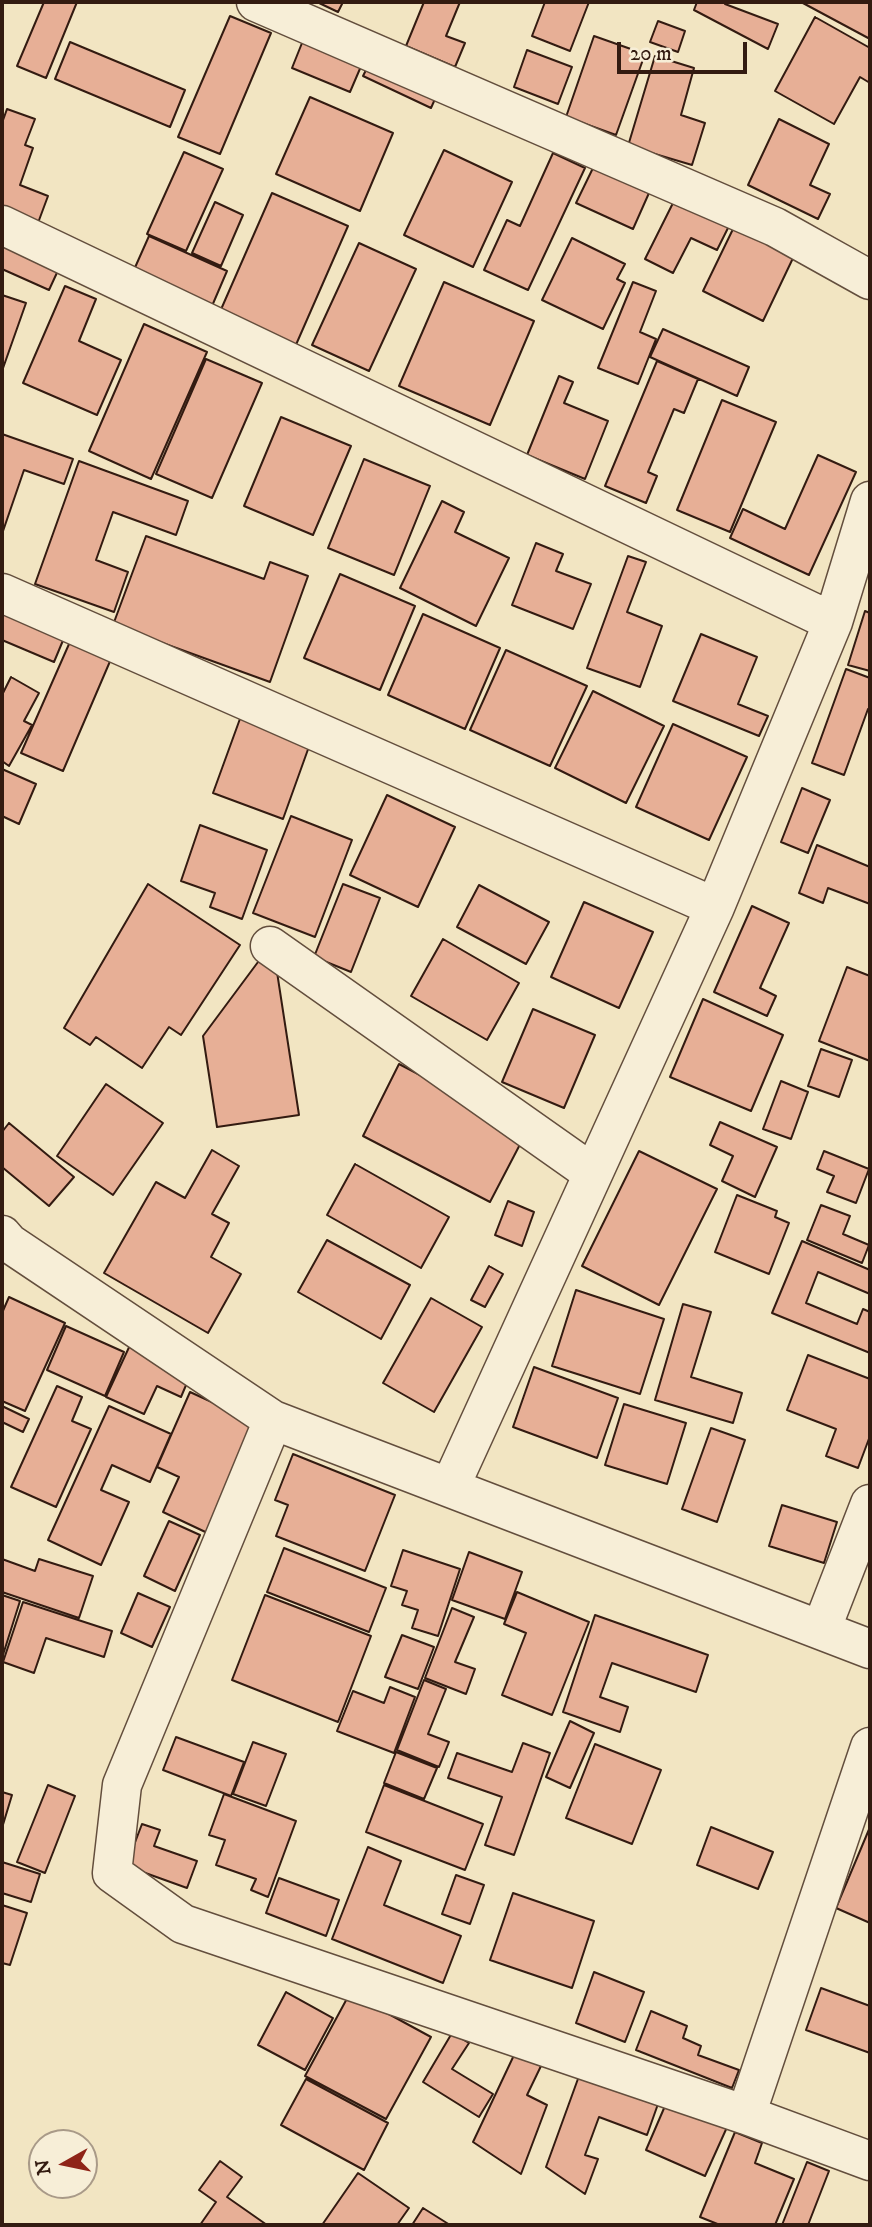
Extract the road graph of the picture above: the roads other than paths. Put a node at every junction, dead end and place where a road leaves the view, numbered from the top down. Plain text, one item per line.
1 (256, 2) edge
2 (2, 225) edge
3 (870, 280) edge
4 (870, 501) edge
5 (2, 593) edge
6 (834, 622) junction
7 (715, 907) junction
8 (270, 946) dead end
9 (592, 1172) junction
10 (4, 1247) edge
11 (273, 1420) junction
12 (450, 1487) junction
13 (870, 1504) edge
14 (821, 1630) junction
15 (870, 1649) edge
16 (870, 1746) edge
17 (746, 2115) junction
18 (870, 2161) edge

1 - 3 street
2 - 6 street
4 - 6 street
5 - 7 street
6 - 7 street
7 - 9 street
8 - 9 street
9 - 12 street
10 - 11 street
11 - 12 street
11 - 17 street
12 - 14 street
13 - 14 street
14 - 15 street
16 - 17 street
17 - 18 street

